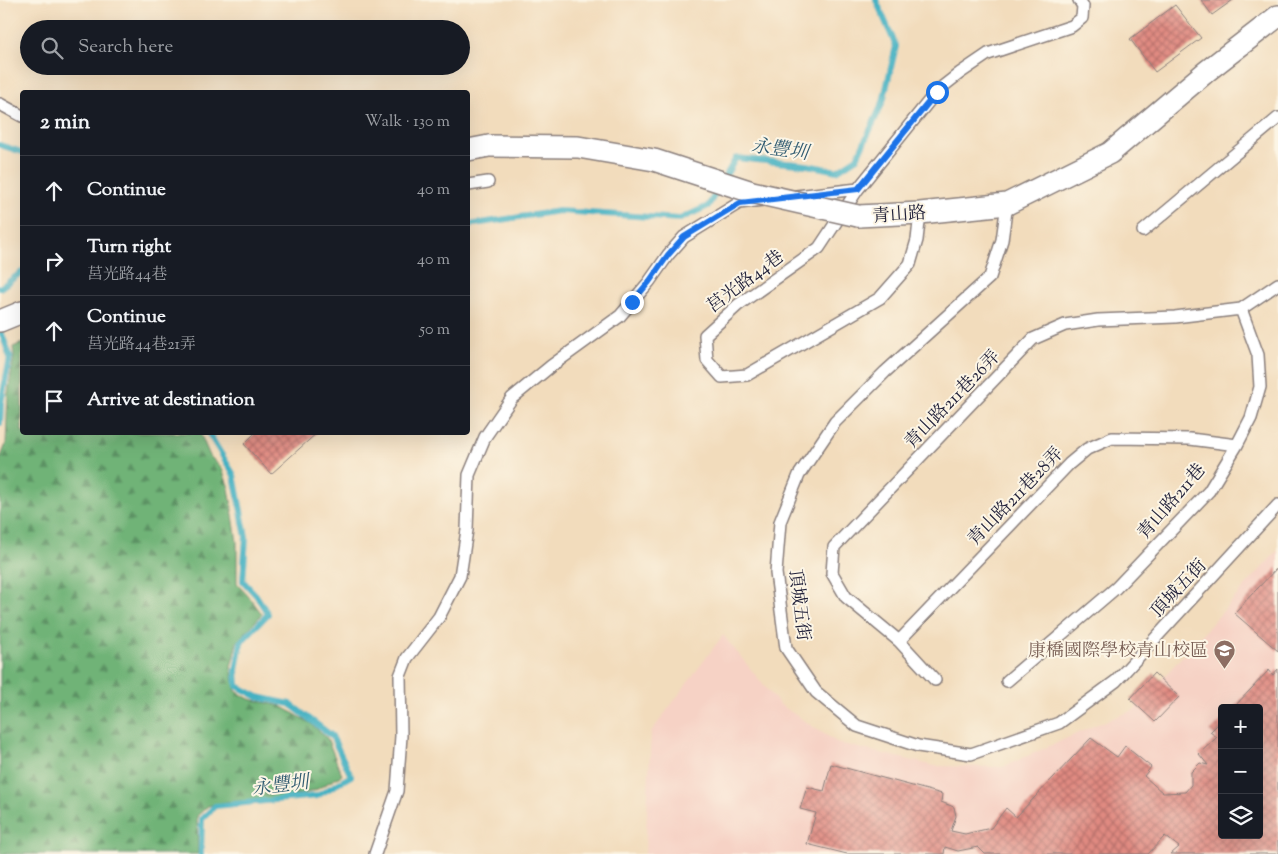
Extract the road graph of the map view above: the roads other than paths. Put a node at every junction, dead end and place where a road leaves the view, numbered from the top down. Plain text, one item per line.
1 (1079, 0) edge
2 (1278, 16) edge
3 (0, 104) edge
4 (20, 115) edge
5 (1278, 118) edge
6 (470, 150) edge
7 (488, 182) dead end
8 (470, 185) edge
9 (858, 189) junction
10 (1006, 204) junction
11 (920, 213) junction
12 (1143, 231) dead end
13 (1278, 284) edge
14 (1242, 309) junction
15 (20, 313) edge
16 (0, 321) edge
17 (1237, 445) junction
18 (1278, 505) edge
19 (899, 641) junction
20 (935, 680) dead end
21 (1007, 680) dead end
22 (376, 854) edge

1 - 9 lane
2 - 10 street, 青山路
3 - 4 lane
5 - 12 lane
6 - 11 street, 青山路, bridge
7 - 8 lane
9 - 11 lane, 莒光路44巷
9 - 22 lane
10 - 11 street, 青山路
10 - 18 lane, 頂城五街
13 - 14 lane
14 - 17 lane, 青山路211巷
14 - 19 lane, 青山路211巷26弄
15 - 16 street
17 - 19 lane, 青山路211巷28弄
17 - 21 lane, 青山路211巷
19 - 20 lane

